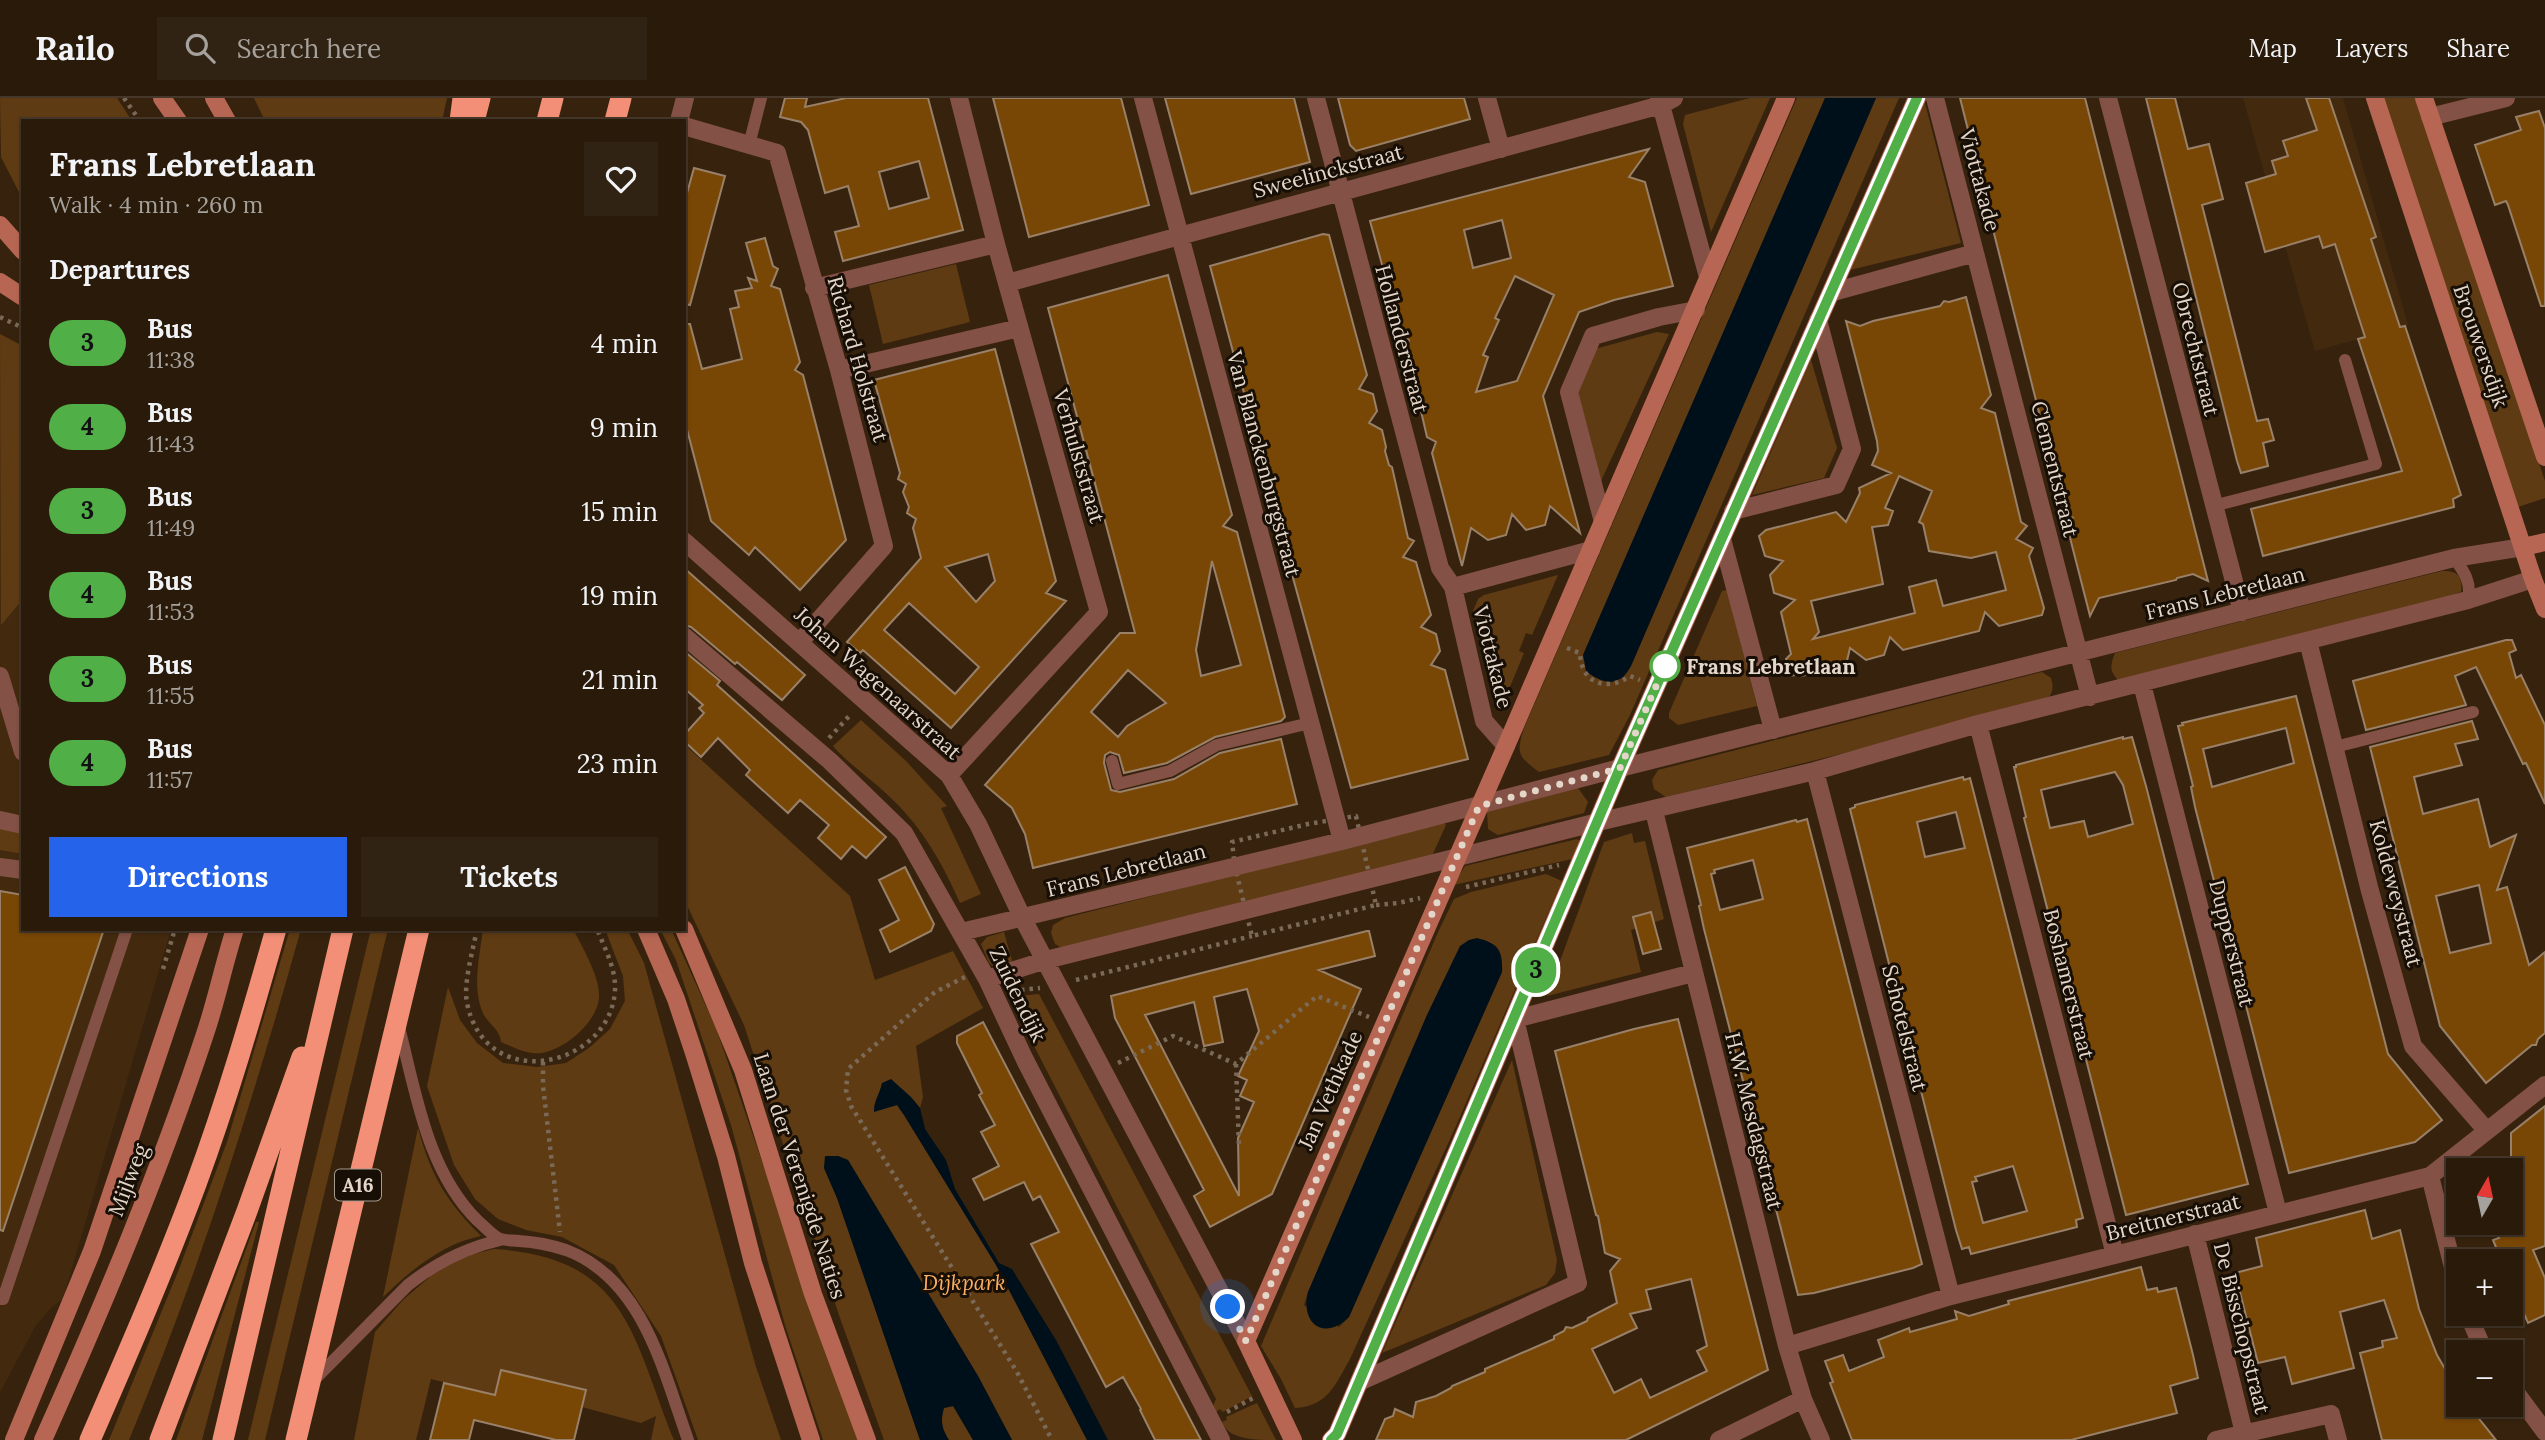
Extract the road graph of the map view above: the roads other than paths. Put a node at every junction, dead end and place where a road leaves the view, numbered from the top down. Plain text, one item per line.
1 (162, 98) edge
2 (214, 98) edge
3 (463, 98) edge
4 (480, 98) edge
5 (553, 98) edge
6 (621, 98) edge
7 (685, 98) edge
8 (761, 98) edge
9 (959, 98) edge
10 (1143, 98) edge
11 (1316, 98) edge
12 (1487, 98) edge
13 (1786, 98) edge
14 (1917, 98) edge
15 (1935, 98) edge
16 (2108, 98) edge
17 (2375, 98) edge
18 (2424, 98) edge
19 (2506, 98) edge
20 (1665, 100) edge
21 (2430, 117) junction
22 (177, 119) edge
23 (227, 119) edge
24 (460, 119) edge
25 (475, 119) edge
26 (548, 119) edge
27 (616, 119) edge
28 (680, 119) edge
29 (686, 127) edge
30 (749, 145) junction
31 (1501, 149) junction
32 (1339, 191) junction
33 (0, 225) edge
34 (1180, 236) junction
35 (996, 244) junction
36 (21, 249) edge
37 (1975, 253) junction
38 (1708, 278) junction
39 (0, 282) edge
40 (1007, 283) junction
41 (814, 288) junction
42 (1833, 292) junction
43 (21, 296) edge
44 (1696, 310) junction
45 (1818, 320) junction
46 (1019, 328) junction
47 (2344, 360) dead end
48 (839, 370) junction
49 (2545, 457) edge
50 (2213, 506) junction
51 (1733, 511) junction
52 (1603, 522) junction
53 (1722, 539) junction
54 (2545, 541) edge
55 (686, 543) edge
56 (2523, 547) junction
57 (1591, 550) junction
58 (2454, 558) junction
59 (2539, 577) edge
60 (1453, 587) junction
61 (2468, 600) junction
62 (2545, 609) edge
63 (2242, 612) junction
64 (686, 638) edge
65 (2308, 641) junction
66 (799, 643) junction
67 (2079, 654) junction
68 (0, 676) edge
69 (2142, 684) junction
70 (2090, 698) junction
71 (2473, 712) dead end
72 (1310, 723) junction
73 (1979, 724) junction
74 (1773, 730) junction
75 (21, 745) edge
76 (1506, 746) junction
77 (2335, 747) junction
78 (1112, 761) dead end
79 (1620, 768) junction
80 (1815, 771) junction
81 (949, 775) junction
82 (1479, 806) junction
83 (1654, 811) junction
84 (0, 820) edge
85 (1598, 822) junction
86 (21, 825) edge
87 (1342, 841) junction
88 (1457, 858) junction
89 (0, 867) edge
90 (21, 870) edge
91 (1023, 919) junction
92 (126, 931) edge
93 (199, 931) edge
94 (234, 931) edge
95 (275, 931) edge
96 (343, 931) edge
97 (419, 931) edge
98 (647, 931) edge
99 (685, 931) edge
100 (961, 932) junction
101 (1046, 960) junction
102 (1693, 973) junction
103 (987, 981) junction
104 (328, 993) junction
105 (1515, 1019) junction
106 (397, 1021) junction
107 (2545, 1085) edge
108 (2487, 1131) junction
109 (2430, 1176) junction
110 (2278, 1213) junction
111 (2195, 1234) junction
112 (500, 1240) junction
113 (2448, 1249) edge
114 (2115, 1255) junction
115 (1951, 1296) junction
116 (0, 1298) edge
117 (1246, 1341) junction
118 (1787, 1346) junction
119 (1359, 1382) junction
120 (310, 1384) junction
121 (1803, 1399) junction
122 (2523, 1403) edge
123 (2244, 1433) junction
124 (2545, 1433) edge
125 (14, 1440) edge
126 (43, 1440) edge
127 (90, 1440) edge
128 (160, 1440) edge
129 (223, 1440) edge
130 (296, 1440) edge
131 (688, 1440) edge
132 (811, 1440) edge
133 (867, 1440) edge
134 (1221, 1440) edge
135 (1293, 1440) edge
136 (1331, 1440) edge
137 (1719, 1440) edge
138 (1821, 1440) edge
139 (2216, 1440) edge
140 (2338, 1440) edge

1 - 22 street
2 - 23 street
3 - 24 highway
4 - 25 highway
5 - 26 highway
6 - 27 highway
7 - 28 street
8 - 30 lane
9 - 35 street, Verhulststraat
10 - 34 street, Van Blanckenburgstraat
11 - 32 street, Hollanderstraat
12 - 31 street
13 - 38 street, Viottakade
14 - 42 street
15 - 37 street, Viottakade
16 - 50 street, Obrechtstraat
17 - 56 street, Brouwersdijk
18 - 21 street, Brouwersdijk
19 - 21 street
20 - 31 street, Sweelinckstraat
20 - 38 street
21 - 49 street, Brouwersdijk
29 - 30 street, Richard Holstraat
30 - 41 street, Richard Holstraat
31 - 32 street, Sweelinckstraat
32 - 34 street, Sweelinckstraat
32 - 60 street, Hollanderstraat
33 - 36 street
34 - 40 street, Sweelinckstraat
34 - 72 street, Van Blanckenburgstraat
35 - 40 street, Verhulststraat
35 - 41 street
37 - 42 street, Viottakade
37 - 67 street, Clementstraat
38 - 44 street, Viottakade
39 - 43 street
40 - 46 street, Verhulststraat
41 - 48 street, Richard Holstraat
42 - 45 street
44 - 52 street, Viottakade
44 - 52 street
45 - 51 street
45 - 51 street
46 - 48 street
46 - 81 street, Verhulststraat
47 - 50 lane
48 - 66 street, Richard Holstraat
50 - 63 street, Obrechtstraat
51 - 53 street
52 - 57 street, Viottakade
53 - 74 street
53 - 79 street
54 - 56 street
55 - 66 street, Johan Wagenaarstraat
56 - 58 street, Frans Lebretlaan
56 - 59 street, Brouwersdijk
57 - 60 street, Viottakade
57 - 76 street, Viottakade
58 - 61 lane
58 - 63 street, Frans Lebretlaan
59 - 61 street
59 - 62 street, Brouwersdijk
60 - 76 street, Viottakade
61 - 65 street
63 - 67 street, Frans Lebretlaan
64 - 100 street, Zuidendijk
65 - 69 street
65 - 77 street, Koldeweystraat
66 - 81 street, Johan Wagenaarstraat
67 - 70 street, Clementstraat
67 - 74 street, Frans Lebretlaan
68 - 75 street
69 - 70 street
69 - 110 street, Dupperstraat
70 - 73 street
71 - 77 lane
72 - 78 lane
72 - 87 street, Van Blanckenburgstraat
73 - 80 street
73 - 114 street, Boshamerstraat
74 - 79 street, Frans Lebretlaan
76 - 82 street, Viottakade
77 - 108 street, Koldeweystraat
79 - 82 street, Frans Lebretlaan
79 - 85 street
80 - 83 street
80 - 115 street, Schotelstraat
81 - 91 street, Johan Wagenaarstraat
82 - 87 street, Frans Lebretlaan
82 - 88 street, Viottakade
83 - 85 street
83 - 102 street, H.W. Mesdagstraat
84 - 86 street
85 - 88 street
85 - 105 street
87 - 91 street, Frans Lebretlaan
88 - 101 street
88 - 117 street, Jan Vethkade
89 - 90 street
91 - 100 street, Frans Lebretlaan
91 - 101 street, Johan Wagenaarstraat
92 - 116 lane
93 - 125 street, Mijlweg
94 - 126 street, Mijlweg
95 - 127 highway
96 - 104 highway
97 - 106 highway, A16
98 - 132 street
99 - 133 street, Laan der Verenigde Naties
100 - 103 street, Zuidendijk
101 - 103 street
101 - 117 street, Zuidendijk
102 - 105 street
102 - 118 street, H.W. Mesdagstraat
103 - 134 street, Zuidendijk
104 - 128 highway
104 - 129 highway
105 - 119 street
105 - 119 street
106 - 112 lane
106 - 120 highway, A16
107 - 108 street, Breitnerstraat
108 - 109 street, Breitnerstraat
109 - 110 street, Breitnerstraat
109 - 113 street
110 - 111 street, Breitnerstraat
111 - 114 street, Breitnerstraat
111 - 123 street, De Bisschopstraat
112 - 120 lane
112 - 131 lane
114 - 115 street, Breitnerstraat
115 - 118 street, Breitnerstraat
117 - 135 street, Zuidendijk
118 - 121 street, H.W. Mesdagstraat
119 - 136 street
120 - 130 highway, A16
121 - 137 street
121 - 138 street, H.W. Mesdagstraat
122 - 124 street
123 - 139 street
123 - 140 street

